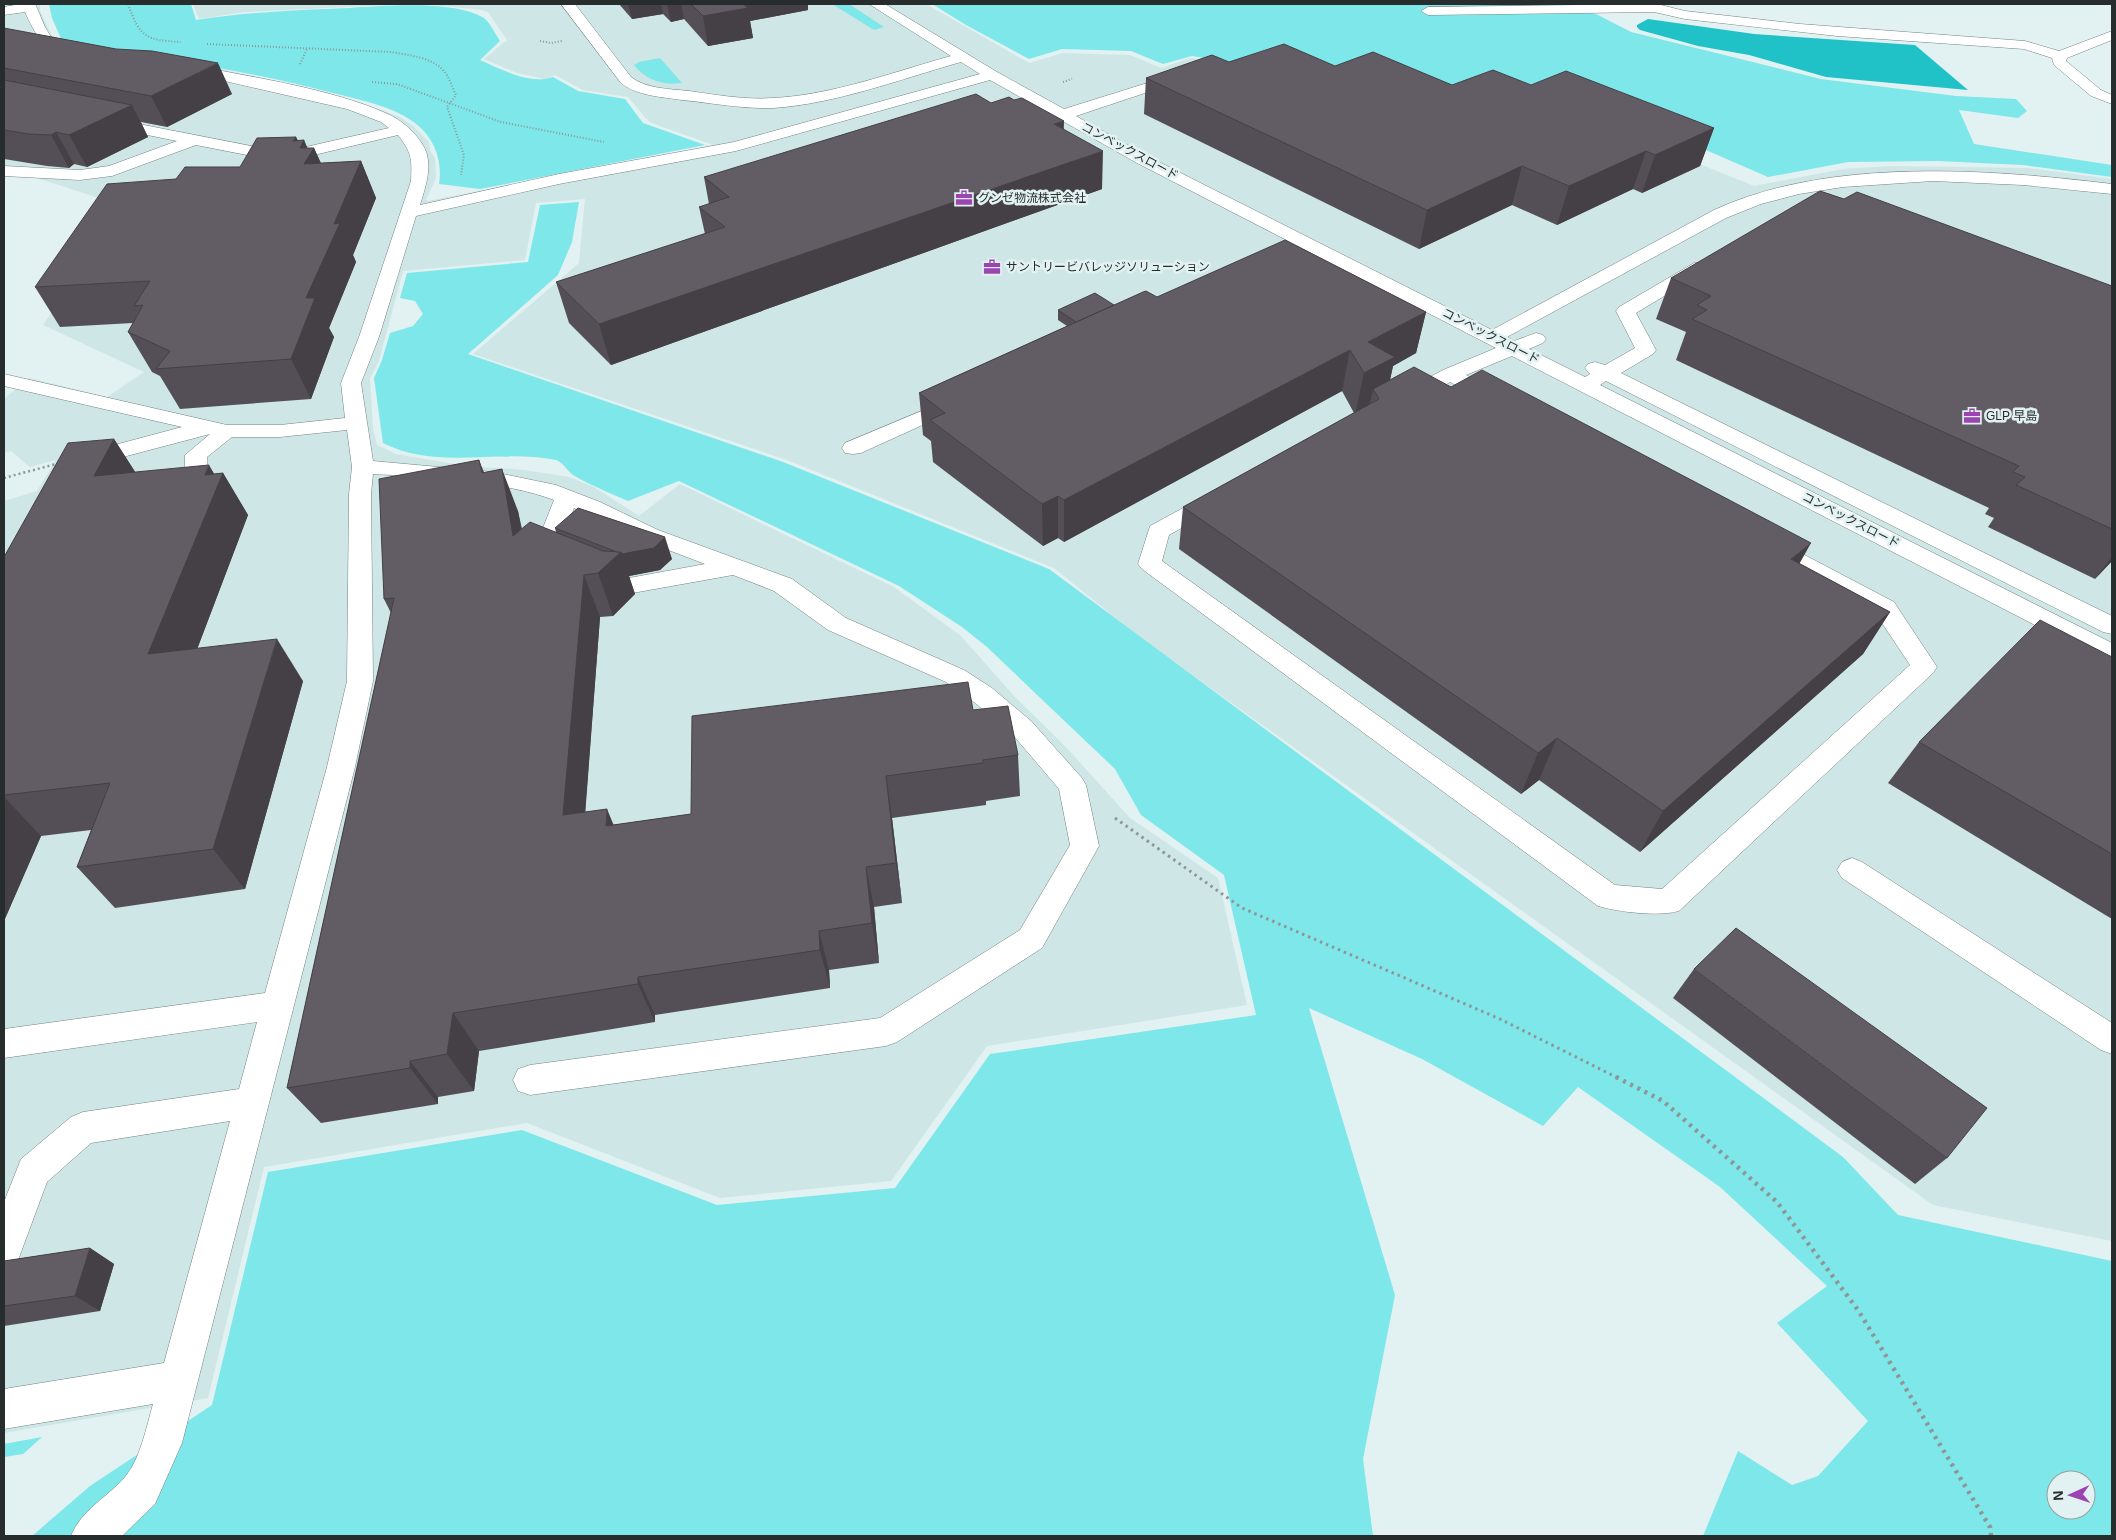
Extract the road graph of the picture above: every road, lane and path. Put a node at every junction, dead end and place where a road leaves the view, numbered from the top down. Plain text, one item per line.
1 (568, 4) edge
2 (876, 4) edge
3 (901, 4) edge
4 (29, 5) edge
5 (1650, 6) edge
6 (4, 11) edge
7 (1428, 11) dead end
8 (2112, 35) edge
9 (567, 40) dead end
10 (540, 41) dead end
11 (306, 49) dead end
12 (2060, 56) junction
13 (962, 57) junction
14 (87, 62) edge
15 (166, 67) edge
16 (299, 67) dead end
17 (992, 76) junction
18 (1072, 80) dead end
19 (369, 82) dead end
20 (1149, 88) dead end
21 (1046, 90) junction
22 (2112, 100) edge
23 (1005, 104) edge
24 (1071, 112) junction
25 (89, 120) edge
26 (401, 130) junction
27 (192, 140) junction
28 (605, 142) dead end
29 (4, 171) edge
30 (2112, 189) edge
31 (408, 213) junction
32 (1332, 236) junction
33 (1312, 245) junction
34 (1368, 254) dead end
35 (1288, 256) edge
36 (1719, 256) edge
37 (1517, 336) junction
38 (1579, 360) dead end
39 (1606, 373) junction
40 (1450, 374) junction
41 (4, 380) edge
42 (1586, 385) junction
43 (972, 396) edge
44 (1381, 411) edge
45 (1520, 411) edge
46 (357, 423) junction
47 (204, 428) junction
48 (228, 431) junction
49 (853, 448) dead end
50 (67, 468) joint
51 (363, 468) junction
52 (4, 478) edge
53 (1235, 489) edge
54 (567, 497) junction
55 (195, 498) edge
56 (1746, 533) edge
57 (736, 567) junction
58 (2112, 626) edge
59 (2112, 654) edge
60 (1072, 785) junction
61 (1852, 870) dead end
62 (279, 1006) junction
63 (2112, 1040) edge
64 (4, 1043) edge
65 (530, 1080) dead end
66 (254, 1102) junction
67 (4, 1250) edge
68 (180, 1380) junction
69 (4, 1409) edge
70 (92, 1536) edge
71 (1992, 1536) edge

1 - 13 street
2 - 13 street, コンベックスロード
3 - 21 street, コンベックスロード
4 - 6 street
4 - 14 street
5 - 7 street
5 - 12 street
8 - 12 street
9 - 10 path
11 - 16 path
12 - 22 street
13 - 17 street, コンベックスロード
15 - 26 street
17 - 21 street, コンベックスロード
17 - 31 street
18 - 21 path
19 - 28 path
20 - 24 street
21 - 23 street
21 - 24 street, コンベックスロード
24 - 32 street, コンベックスロード
24 - 33 street, コンベックスロード
25 - 27 street
26 - 27 street
26 - 31 street
27 - 29 street
30 - 37 street
31 - 46 street
32 - 33 street
32 - 34 street, コンベックスロード
33 - 35 street
33 - 37 street, コンベックスロード
36 - 39 street
37 - 40 street
37 - 42 street, コンベックスロード
38 - 39 street, コンベックスロード
39 - 42 street
39 - 58 street, コンベックスロード
40 - 44 street
40 - 45 street
41 - 47 street
42 - 59 street, コンベックスロード
43 - 49 street
46 - 48 street
46 - 51 street
47 - 48 street
47 - 50 street
48 - 55 street
50 - 52 path
51 - 54 street
51 - 62 street
53 - 56 street
54 - 57 street
54 - 57 street
57 - 60 street
60 - 65 street
60 - 71 path
61 - 63 street
62 - 64 street
62 - 66 street
66 - 67 street
66 - 68 street
68 - 69 street
68 - 70 street

